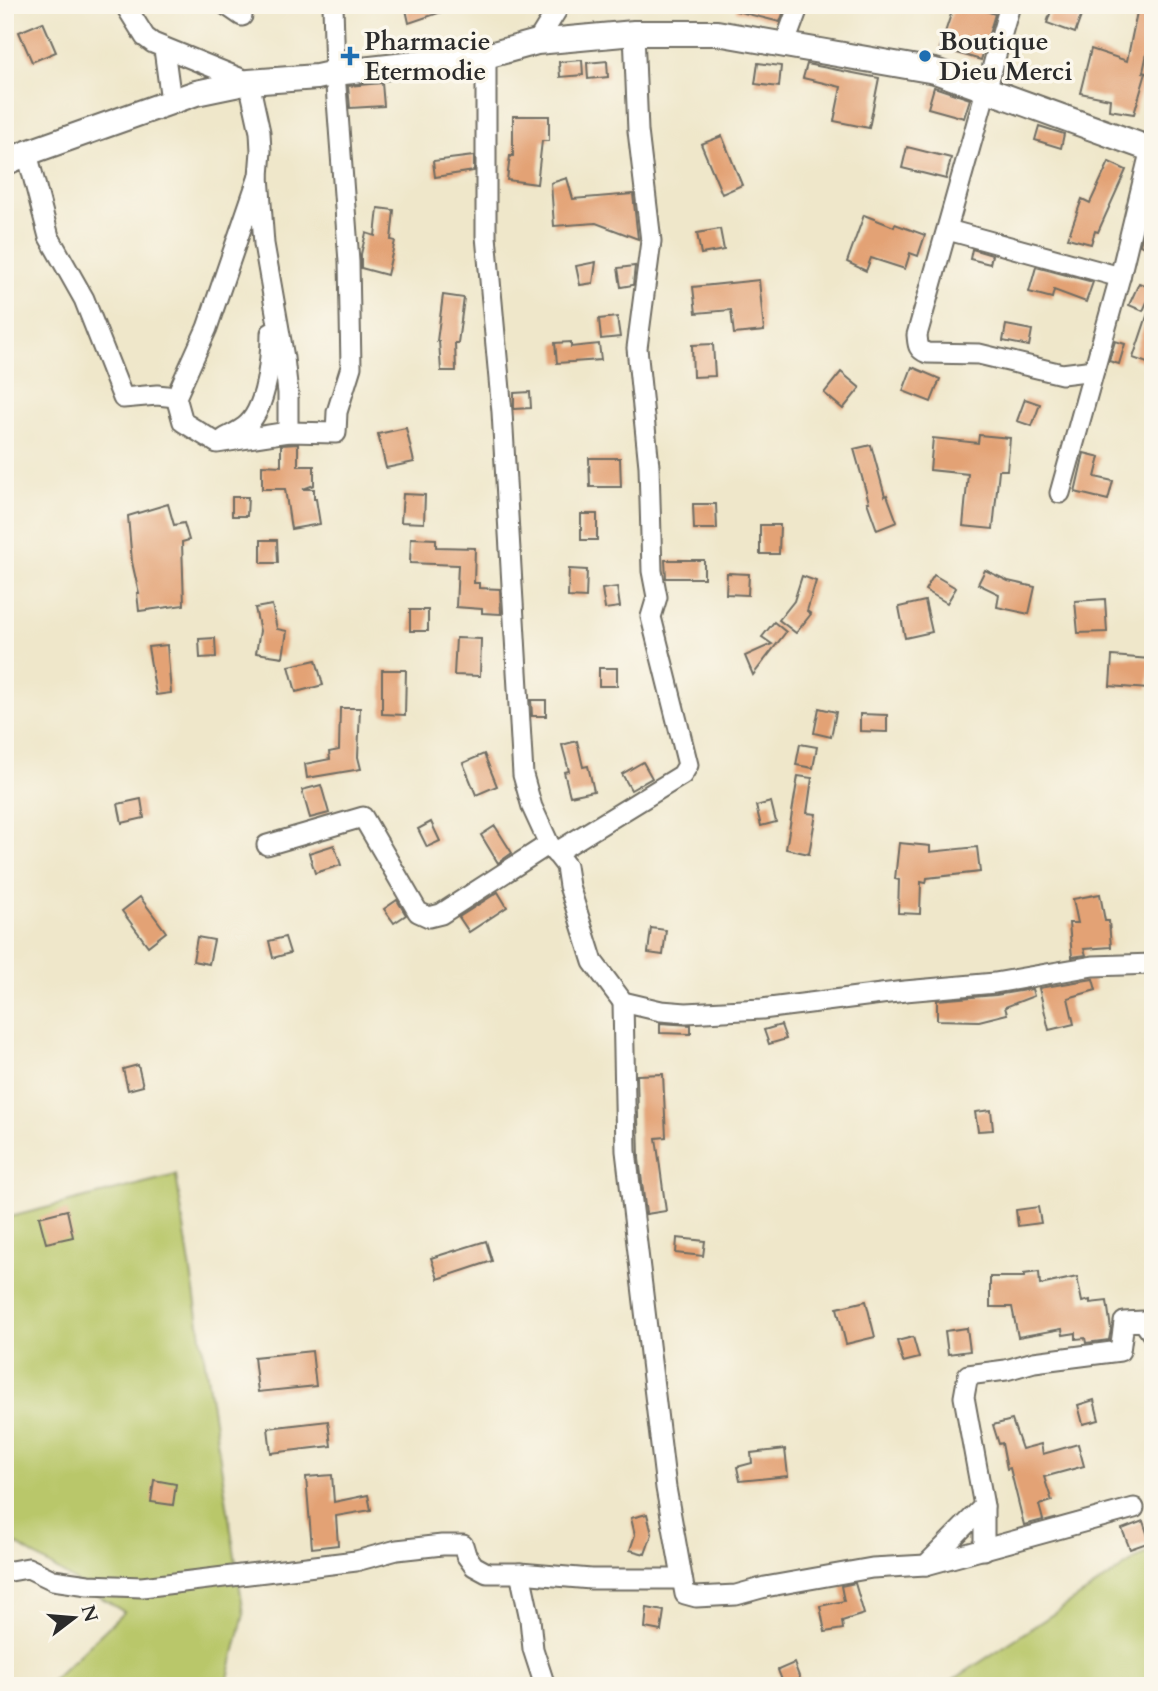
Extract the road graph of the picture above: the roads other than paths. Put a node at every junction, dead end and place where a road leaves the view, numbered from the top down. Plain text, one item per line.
1 (333, 5) edge
2 (560, 5) edge
3 (799, 5) edge
4 (1010, 5) edge
5 (126, 6) edge
6 (634, 33) junction
7 (537, 42) junction
8 (785, 43) junction
9 (164, 48) junction
10 (486, 56) junction
11 (335, 73) junction
12 (249, 82) junction
13 (987, 89) junction
14 (172, 101) junction
15 (1152, 146) edge
16 (16, 158) edge
17 (259, 176) junction
18 (948, 230) junction
19 (1120, 277) junction
20 (272, 291) junction
21 (1094, 370) junction
22 (176, 397) junction
23 (288, 432) junction
24 (217, 443) junction
25 (1060, 493) dead end
26 (267, 845) dead end
27 (552, 848) junction
28 (1153, 964) edge
29 (623, 1002) junction
30 (1153, 1335) edge
31 (984, 1506) junction
32 (1134, 1508) dead end
33 (984, 1550) junction
34 (926, 1564) junction
35 (5, 1572) edge
36 (520, 1573) junction
37 (682, 1579) junction
38 (545, 1686) edge

1 - 11 street
2 - 7 street
3 - 8 street
4 - 13 street
5 - 9 street
6 - 7 street
6 - 8 street
6 - 27 street
7 - 10 street
8 - 13 street
9 - 12 street
9 - 14 street
10 - 11 street
10 - 27 street
11 - 12 street
11 - 23 street
12 - 14 street
12 - 17 street
13 - 15 street
13 - 18 street
14 - 16 street
15 - 19 street
16 - 22 street
17 - 20 street
17 - 22 street
18 - 19 street
18 - 21 street
19 - 21 street
20 - 23 street
20 - 24 street
21 - 25 street
22 - 24 street
23 - 24 street
26 - 27 street
27 - 29 street
28 - 29 street
29 - 37 street
30 - 31 street
31 - 33 street
31 - 34 street
32 - 33 street
33 - 34 street
34 - 37 street
35 - 36 street
36 - 37 street
36 - 38 street

